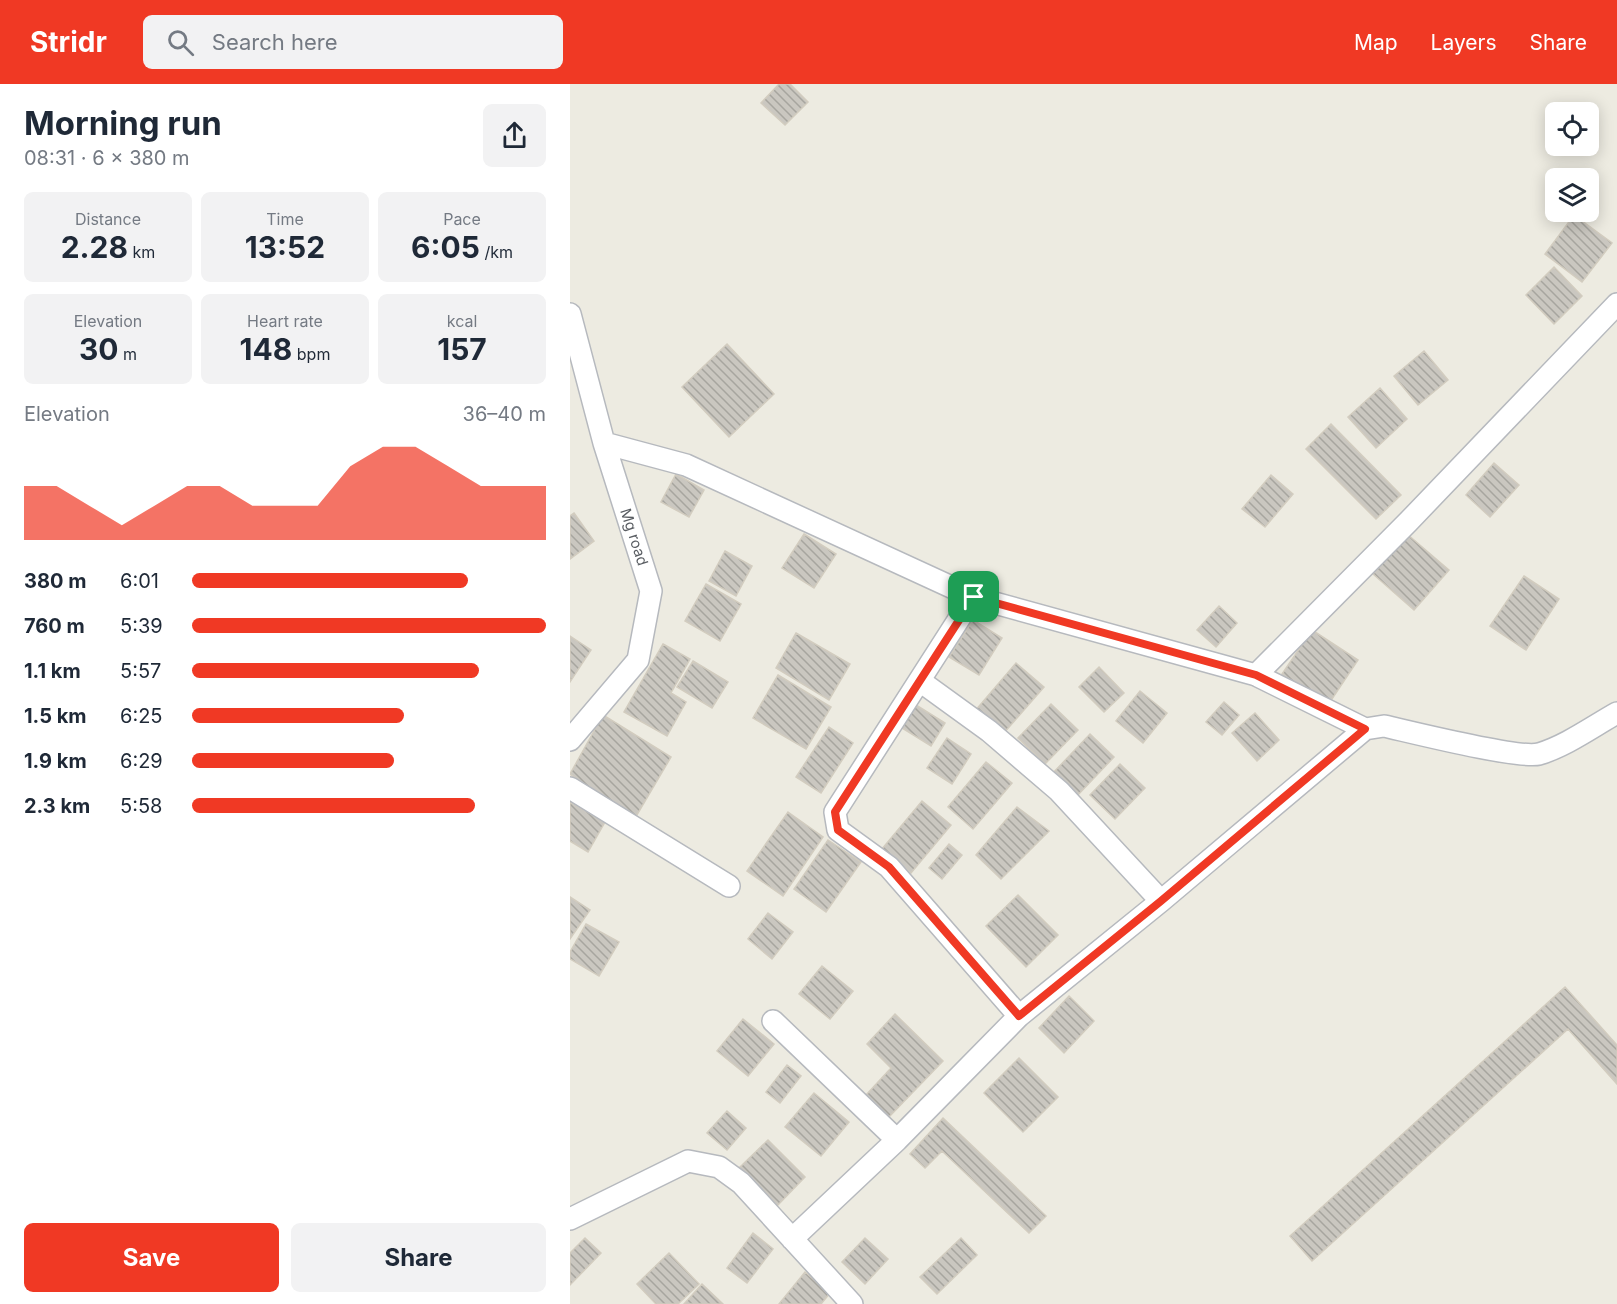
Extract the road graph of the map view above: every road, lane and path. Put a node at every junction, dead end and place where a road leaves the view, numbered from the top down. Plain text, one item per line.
1 (1617, 304) edge
2 (570, 314) edge
3 (604, 443) junction
4 (974, 597) junction
5 (1256, 675) junction
6 (920, 681) junction
7 (1617, 713) edge
8 (1365, 729) junction
9 (570, 740) edge
10 (570, 788) edge
11 (729, 886) dead end
12 (1161, 901) junction
13 (1019, 1016) junction
14 (773, 1021) dead end
15 (897, 1140) junction
16 (570, 1219) edge
17 (792, 1239) junction
18 (852, 1304) edge

1 - 5 street
2 - 3 street, Mg road
3 - 4 street
3 - 9 street, Mg road
4 - 5 street
4 - 6 street
5 - 8 street
6 - 12 street
6 - 13 street
7 - 8 street
8 - 12 street
10 - 11 street
12 - 13 street
13 - 15 street
14 - 15 street
15 - 17 street
16 - 17 street
17 - 18 street

